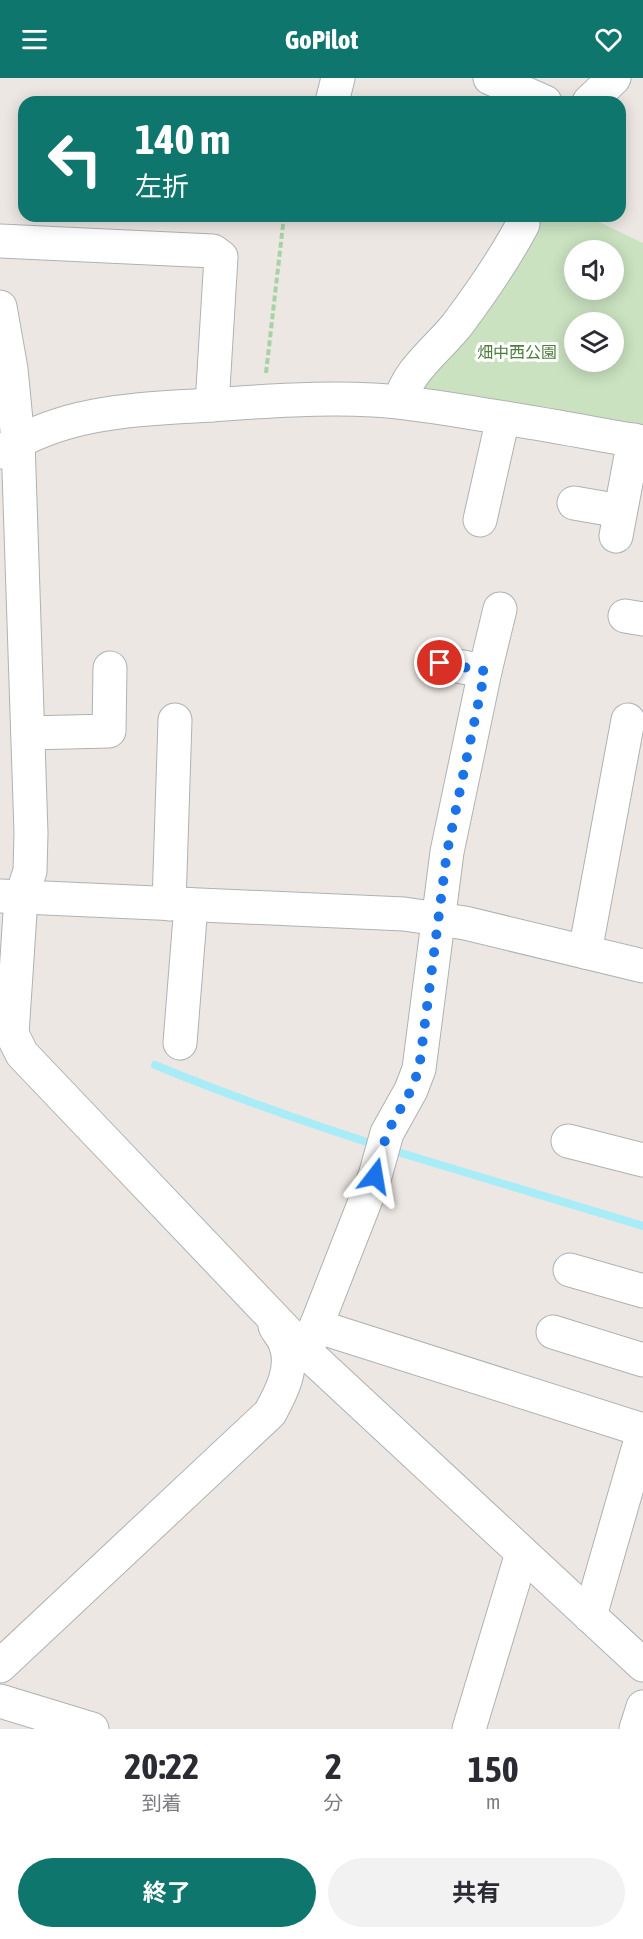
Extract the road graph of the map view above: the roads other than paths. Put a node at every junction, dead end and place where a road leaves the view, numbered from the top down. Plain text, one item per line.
1 (338, 78) edge
2 (489, 78) edge
3 (614, 78) edge
4 (334, 96) edge
5 (531, 96) edge
6 (595, 96) edge
7 (523, 224) dead end
8 (0, 241) edge
9 (0, 307) edge
10 (400, 402) junction
11 (213, 405) junction
12 (503, 418) junction
13 (638, 441) edge
14 (9, 447) edge
15 (574, 503) dead end
16 (480, 520) dead end
17 (501, 609) dead end
18 (440, 663) dead end
19 (110, 668) dead end
20 (485, 671) junction
21 (175, 720) dead end
22 (628, 720) dead end
23 (28, 733) junction
24 (10, 897) edge
25 (180, 904) junction
26 (438, 918) junction
27 (585, 952) junction
28 (643, 966) edge
29 (180, 1043) dead end
30 (568, 1141) dead end
31 (643, 1160) edge
32 (570, 1270) dead end
33 (643, 1291) edge
34 (266, 1312) junction
35 (553, 1332) dead end
36 (311, 1339) junction
37 (643, 1360) edge
38 (643, 1431) edge
39 (522, 1553) junction
40 (590, 1616) junction
41 (643, 1665) edge
42 (0, 1666) edge
43 (0, 1701) edge
44 (643, 1707) edge
45 (92, 1729) edge
46 (469, 1729) edge
47 (636, 1729) edge

1 - 4 street
2 - 5 street
3 - 6 street
7 - 10 street
8 - 11 street
9 - 14 street
10 - 11 street
10 - 12 street
11 - 14 street
12 - 13 street
12 - 16 street
13 - 15 street
14 - 23 street
17 - 20 street
18 - 20 street
19 - 23 street
20 - 26 street
21 - 25 street
22 - 27 street
23 - 24 street
24 - 25 street
24 - 34 street
25 - 26 street
25 - 29 street
26 - 27 street
26 - 36 street
27 - 28 street
30 - 31 street
32 - 33 street
34 - 36 street
34 - 42 street
35 - 37 street
36 - 38 street
36 - 39 street
38 - 40 street
39 - 40 street
39 - 46 street
40 - 41 street
43 - 45 street
44 - 47 street

